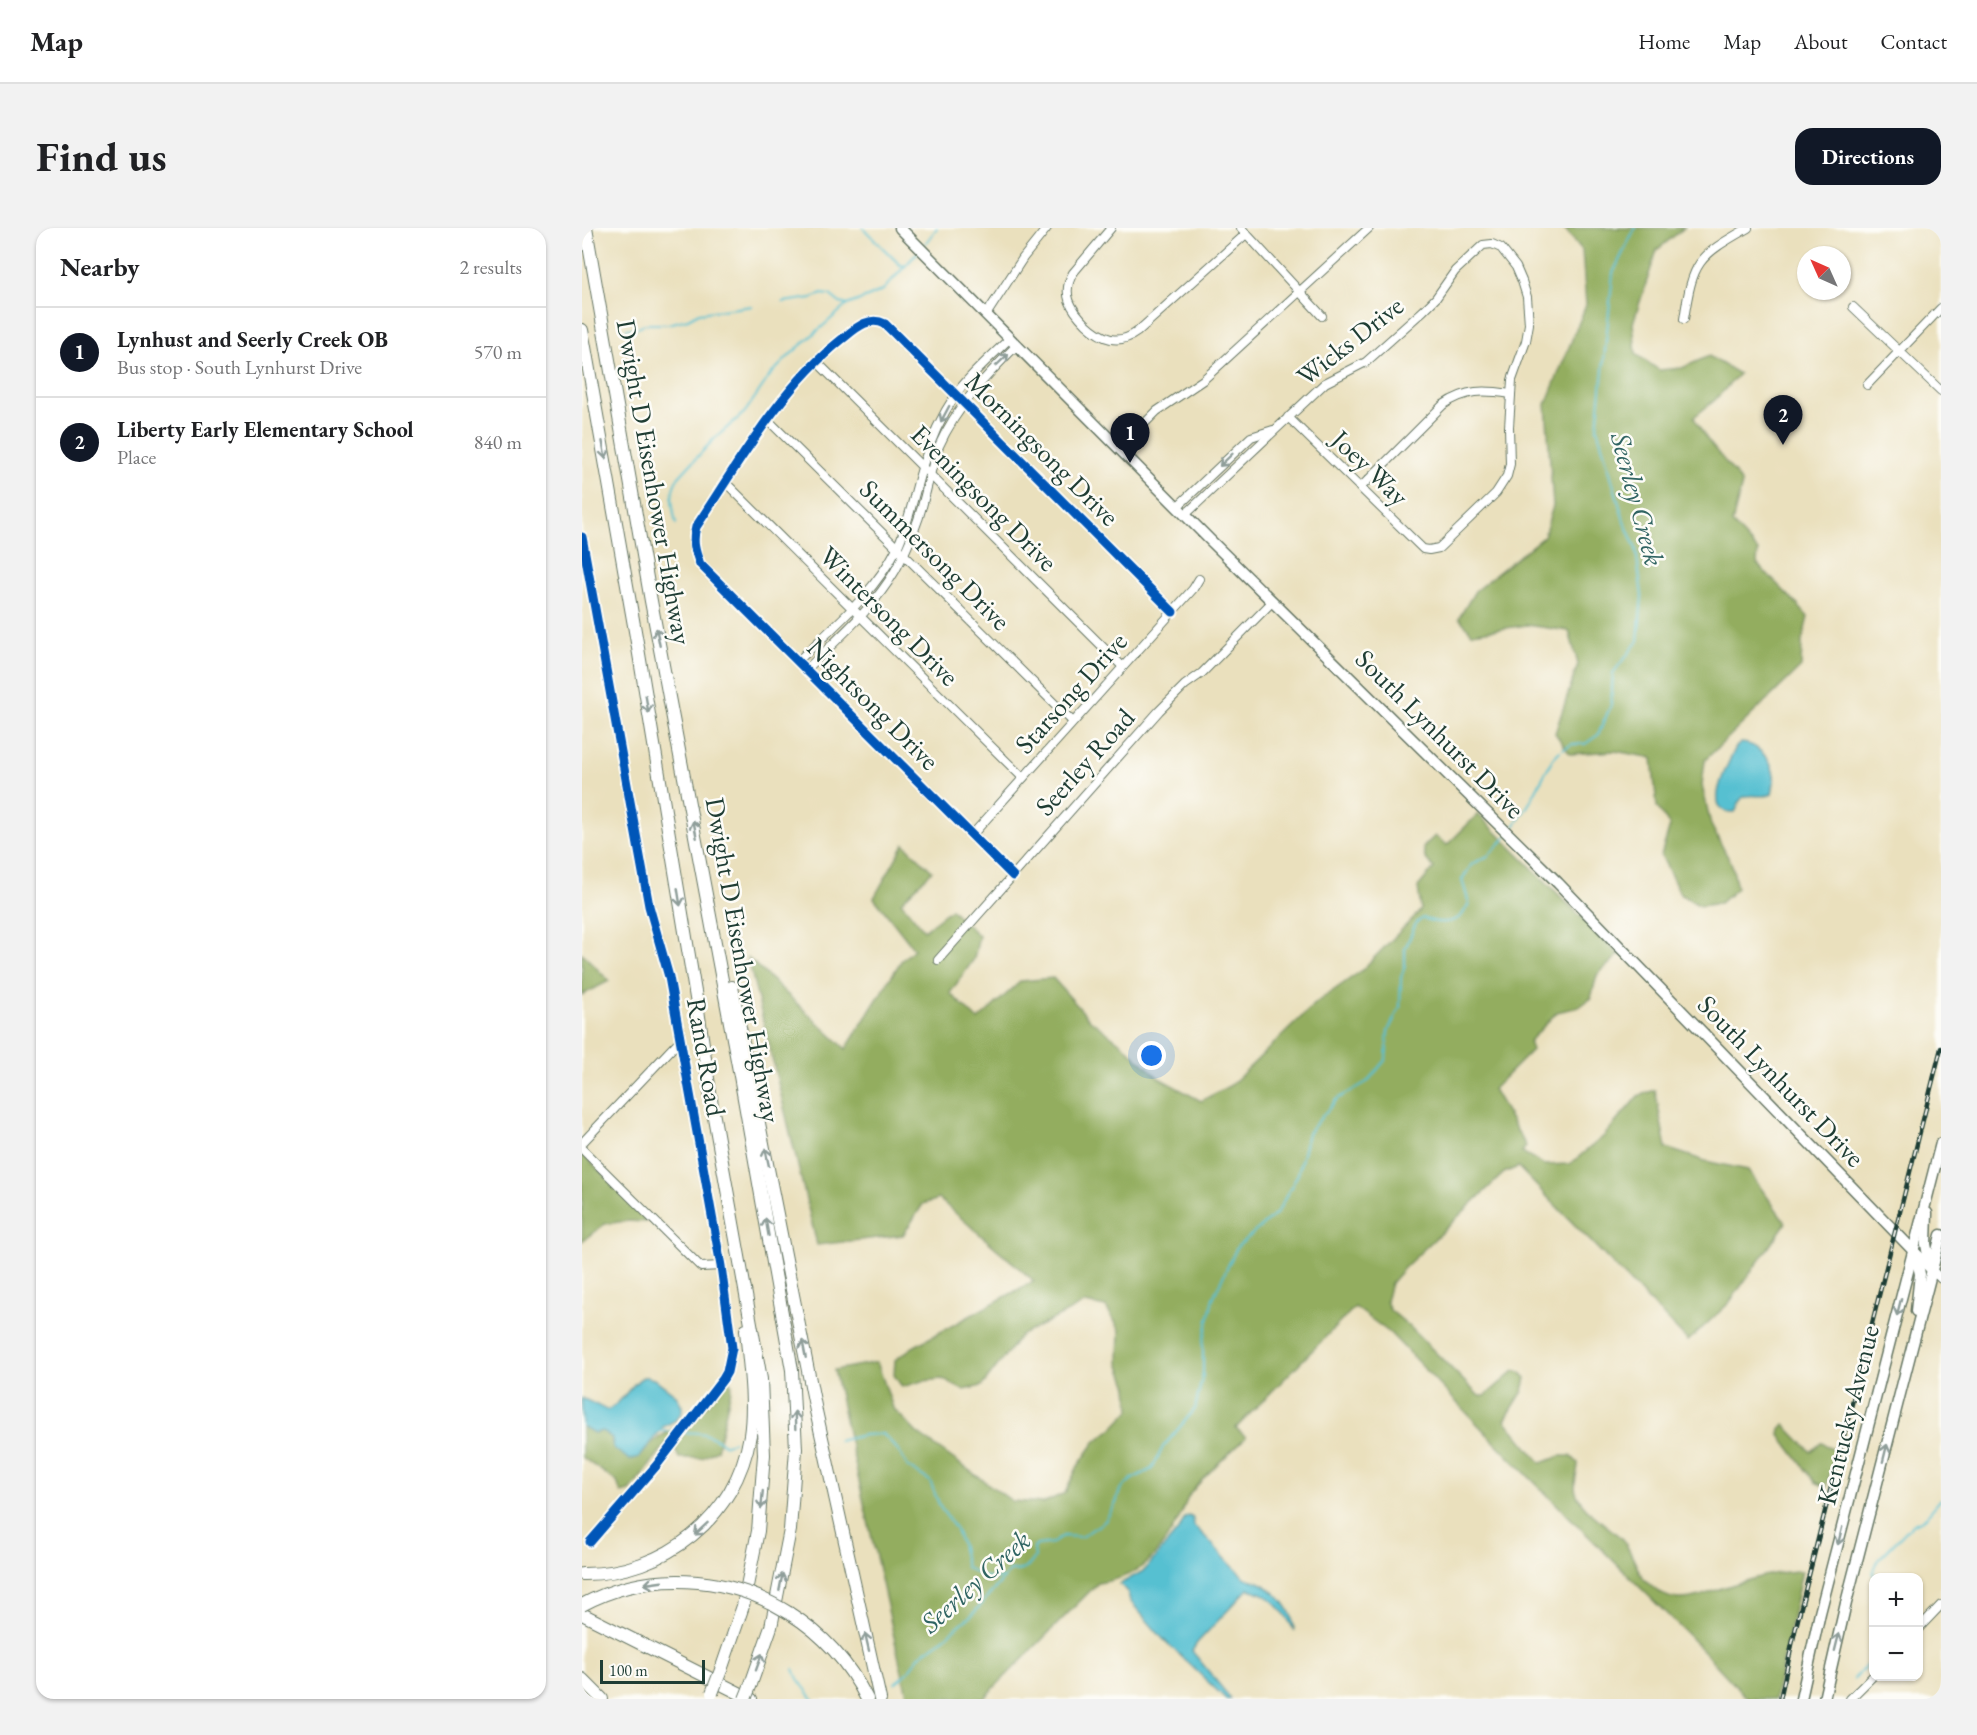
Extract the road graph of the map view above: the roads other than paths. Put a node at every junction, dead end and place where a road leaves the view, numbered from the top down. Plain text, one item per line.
1 (585, 228) edge
2 (900, 228) edge
3 (1047, 228) edge
4 (1111, 228) edge
5 (1369, 228) edge
6 (1748, 228) edge
7 (1243, 231) edge
8 (1299, 292) junction
9 (1853, 307) dead end
10 (1941, 308) edge
11 (986, 315) junction
12 (1322, 316) dead end
13 (1684, 319) dead end
14 (582, 330) edge
15 (1013, 342) junction
16 (1899, 351) junction
17 (816, 361) junction
18 (1867, 385) dead end
19 (1941, 391) edge
20 (956, 394) junction
21 (1511, 394) junction
22 (964, 402) junction
23 (1288, 417) junction
24 (767, 420) junction
25 (1143, 425) junction
26 (1114, 441) junction
27 (1129, 456) junction
28 (922, 466) junction
29 (930, 473) junction
30 (726, 483) junction
31 (1360, 488) junction
32 (1182, 510) junction
33 (582, 537) edge
34 (897, 547) junction
35 (904, 554) junction
36 (1199, 579) dead end
37 (1273, 601) junction
38 (853, 609) junction
39 (1173, 612) junction
40 (860, 616) junction
41 (798, 661) junction
42 (1122, 666) junction
43 (806, 670) junction
44 (1073, 722) junction
45 (1023, 778) junction
46 (972, 835) junction
47 (702, 869) junction
48 (1013, 876) junction
49 (938, 960) dead end
50 (680, 1040) junction
51 (582, 1143) edge
52 (1941, 1143) edge
53 (582, 1149) edge
54 (1925, 1204) junction
55 (1941, 1235) edge
56 (1913, 1250) junction
57 (739, 1255) junction
58 (721, 1266) junction
59 (1932, 1270) junction
60 (1941, 1279) edge
61 (1919, 1321) junction
62 (590, 1542) dead end
63 (582, 1574) edge
64 (582, 1605) edge
65 (1941, 1605) edge
66 (582, 1614) edge
67 (1920, 1627) edge
68 (582, 1679) edge
69 (1869, 1680) edge
70 (710, 1697) edge
71 (1803, 1698) edge
72 (602, 1699) edge
73 (745, 1699) edge
74 (751, 1699) edge
75 (867, 1699) edge
76 (880, 1699) edge
77 (1824, 1699) edge
78 (1850, 1699) edge

47 -> 1 highway, Dwight D Eisenhower Highway
2 - 11 main road, South Lynhurst Drive
3 - 11 street
4 - 7 street
5 - 8 street
6 - 13 street
7 - 8 street
8 - 12 street
8 - 25 street
9 - 16 street
10 - 16 street
11 - 15 main road, South Lynhurst Drive
14 -> 57 highway, Dwight D Eisenhower Highway
15 - 20 street
22 -> 15 street
15 - 26 main road, South Lynhurst Drive
16 - 18 street
16 - 19 street
17 - 20 street, Morningsong Drive
17 - 24 street
17 - 28 street, Eveningsong Drive
20 - 22 street, Morningsong Drive
20 -> 28 street
21 - 23 street, Wicks Drive
21 - 31 street
21 - 31 street, Joey Way
22 - 29 street
22 - 39 street, Morningsong Drive
23 - 31 street, Joey Way
23 - 32 street, Wicks Drive
24 - 30 street
24 - 34 street, Summersong Drive
25 - 26 street
25 - 27 street
26 - 27 main road, South Lynhurst Drive
27 - 32 main road, South Lynhurst Drive
28 - 29 street, Eveningsong Drive
28 - 34 street
29 - 35 street
29 - 42 street, Eveningsong Drive
30 - 38 street, Wintersong Drive
30 - 41 street, Nightsong Drive
32 - 37 main road, South Lynhurst Drive
33 - 50 street, Rand Road
34 - 35 street, Summersong Drive
34 - 38 street
35 - 40 street
35 - 44 street, Summersong Drive
36 - 39 street, Starsong Drive
37 - 48 street, Seerley Road
37 - 56 main road, South Lynhurst Drive
38 - 40 street, Wintersong Drive
38 - 41 street
39 - 42 street, Starsong Drive
40 - 43 street
40 - 45 street, Wintersong Drive
41 - 43 street, Nightsong Drive
42 - 44 street, Starsong Drive
43 - 46 street, Nightsong Drive
44 - 45 street, Starsong Drive
45 - 46 street, Starsong Drive
46 - 48 street, Nightsong Drive
73 -> 47 highway, Dwight D Eisenhower Highway, bridge
76 -> 47 highway
48 - 49 street, Seerley Road
50 - 51 street
50 - 58 street, Rand Road
52 - 54 main road, Kentucky Avenue
53 - 58 street
54 - 56 main road, Kentucky Avenue
54 - 59 main road
55 - 59 main road, Kentucky Avenue
56 - 59 main road, South Lynhurst Drive
56 - 61 main road
56 -> 71 main road, Kentucky Avenue
57 -> 63 highway
57 -> 70 highway, Dwight D Eisenhower Highway, bridge
58 - 62 street, Rand Road
59 - 60 street, South Lynhurst Drive
59 - 61 main road, Kentucky Avenue
77 -> 61 main road, Kentucky Avenue
75 -> 64 highway, bridge
65 - 67 street
66 - 74 highway
68 - 72 highway
69 - 78 street

